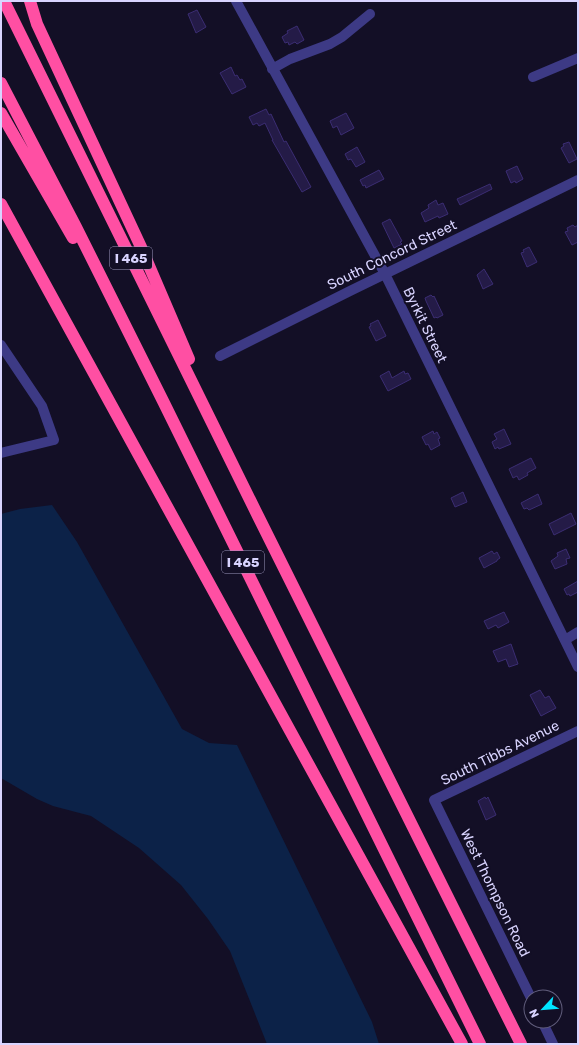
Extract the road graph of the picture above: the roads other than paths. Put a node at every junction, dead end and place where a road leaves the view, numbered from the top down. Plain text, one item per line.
1 (4, 1) edge
2 (30, 1) edge
3 (236, 1) edge
4 (370, 14) dead end
5 (578, 58) edge
6 (272, 69) junction
7 (533, 77) dead end
8 (1, 83) edge
9 (1, 113) edge
10 (578, 180) edge
11 (1, 204) edge
12 (385, 274) junction
13 (1, 344) edge
14 (137, 348) junction
15 (220, 356) dead end
16 (1, 453) edge
17 (258, 516) junction
18 (578, 632) edge
19 (565, 640) junction
20 (578, 667) edge
21 (578, 731) edge
22 (434, 800) joint
23 (527, 989) edge
24 (546, 1029) edge
25 (462, 1044) edge
26 (480, 1044) edge
27 (521, 1044) edge
28 (553, 1044) edge

1 - 17 highway, I 465
2 - 17 highway
3 - 6 street, Byrkit Street
4 - 6 street
5 - 7 street
6 - 12 street, Byrkit Street
8 - 14 highway, I 465
9 - 14 highway
10 - 12 street, South Concord Street
11 - 25 highway
12 - 15 street, South Concord Street
12 - 19 street, Byrkit Street
13 - 16 street
14 - 26 highway, I 465
17 - 27 highway, I 465
18 - 19 street
19 - 20 street, Byrkit Street
21 - 22 street, South Tibbs Avenue
22 - 23 street, West Thompson Road
24 - 28 street

